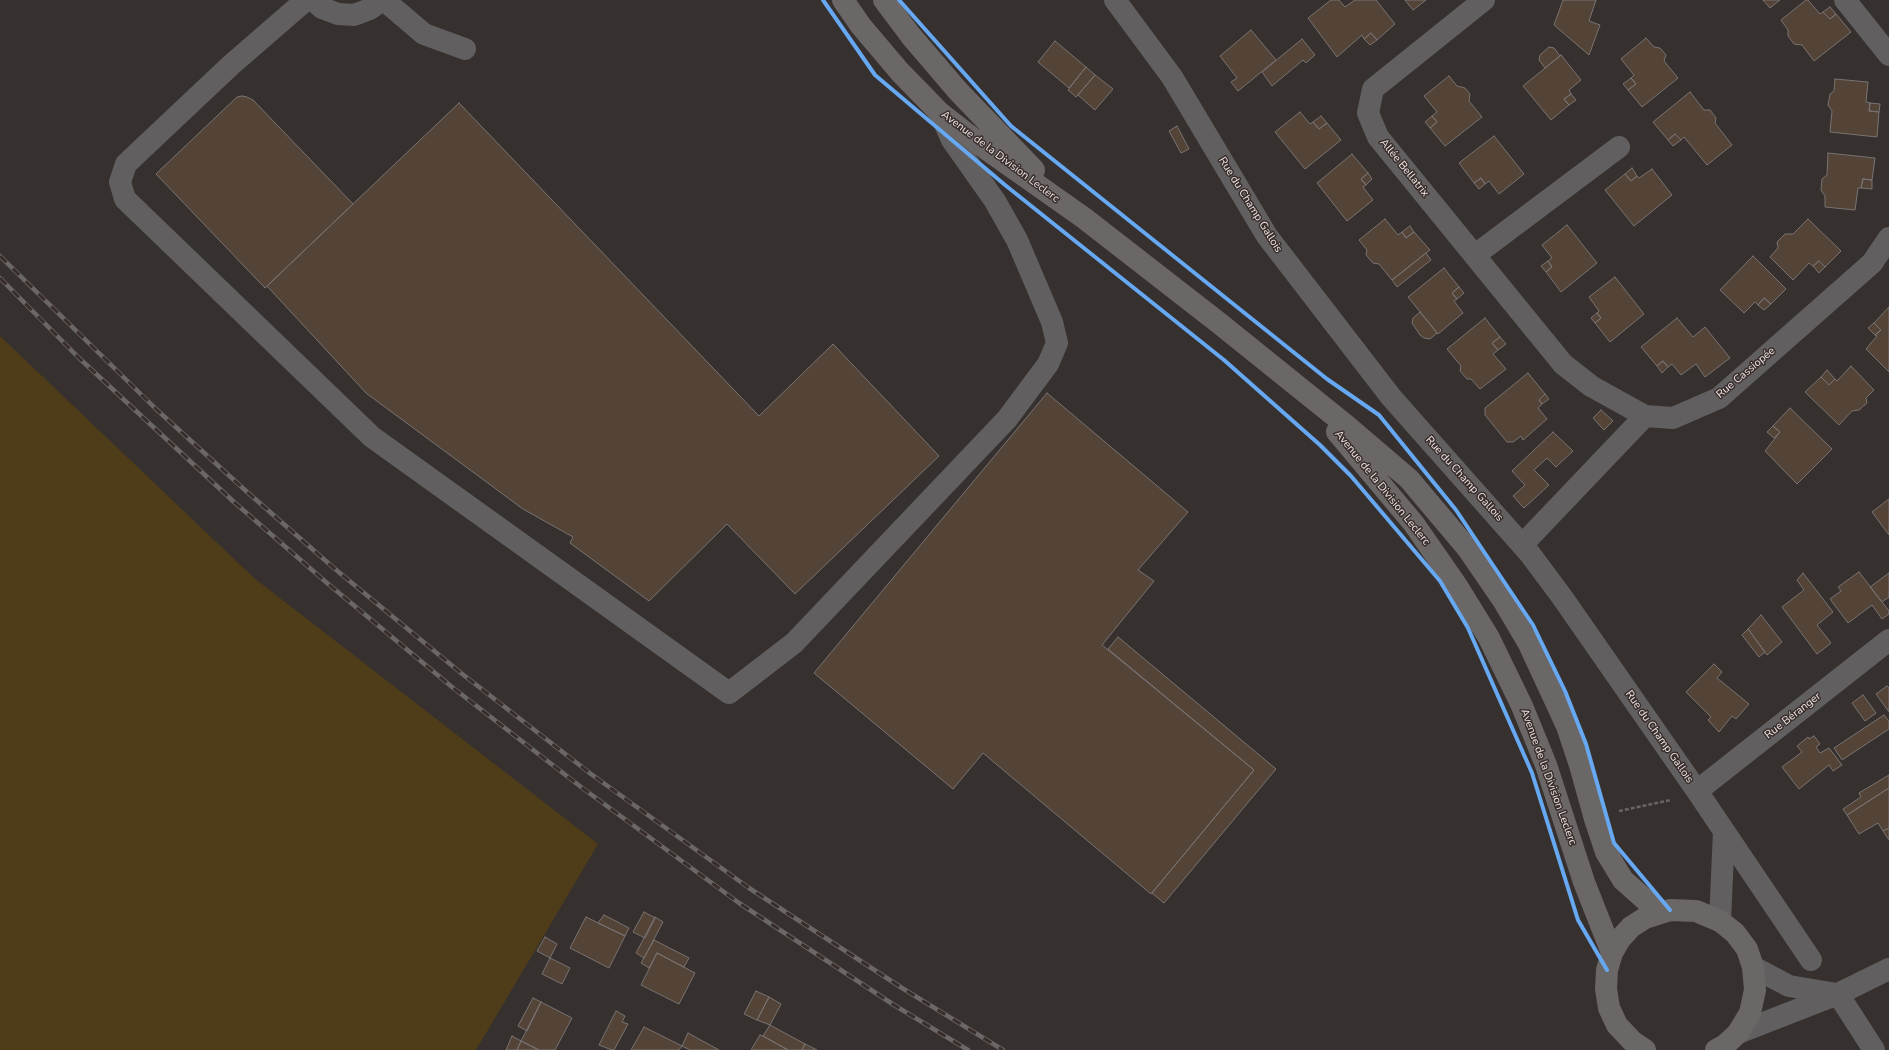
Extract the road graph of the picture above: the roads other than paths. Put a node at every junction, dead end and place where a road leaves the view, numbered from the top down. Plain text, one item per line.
1 (306, 0) edge
2 (313, 0) edge
3 (383, 0) edge
4 (843, 0) edge
5 (884, 0) edge
6 (1115, 0) edge
7 (1484, 0) edge
8 (1845, 0) edge
9 (465, 49) dead end
10 (1889, 55) edge
11 (940, 113) junction
12 (1619, 146) dead end
13 (1084, 218) junction
14 (1889, 238) edge
15 (1475, 255) junction
16 (1292, 382) junction
17 (1644, 416) junction
18 (1523, 544) junction
19 (1889, 640) edge
20 (1698, 793) junction
21 (1724, 831) junction
22 (1659, 912) junction
23 (1720, 920) junction
24 (1616, 946) junction
25 (1812, 960) dead end
26 (1753, 967) junction
27 (1889, 969) edge
28 (1838, 994) junction
29 (1617, 1025) junction
30 (1738, 1033) junction
31 (1616, 1050) edge
32 (1645, 1050) edge
33 (1716, 1050) edge
34 (1874, 1050) edge

1 - 11 street
2 - 3 street
3 - 9 street
4 - 11 main road, Avenue de la Division Leclerc
5 - 13 main road, Avenue de la Division Leclerc
6 - 18 street, Rue du Champ Gallois
7 - 15 street, Allée Bellatrix
8 - 10 street
11 - 13 main road, Avenue de la Division Leclerc
12 - 15 street
13 - 16 main road, Avenue de la Division Leclerc
14 - 17 street, Rue Cassiopée
15 - 17 street, Allée Bellatrix
16 - 22 main road, Avenue de la Division Leclerc
16 - 24 main road, Avenue de la Division Leclerc
17 - 18 street
18 - 20 street, Rue du Champ Gallois
19 - 20 street, Rue Béranger
20 - 21 street, Rue du Champ Gallois
21 - 23 street
21 - 25 street, Rue du Champ Gallois
22 - 23 main road
22 - 24 main road
23 - 26 main road
24 - 29 main road
26 - 28 street
26 - 30 main road
27 - 28 street
28 - 30 street
28 - 34 street
29 - 31 main road
29 - 32 main road
30 - 33 main road

